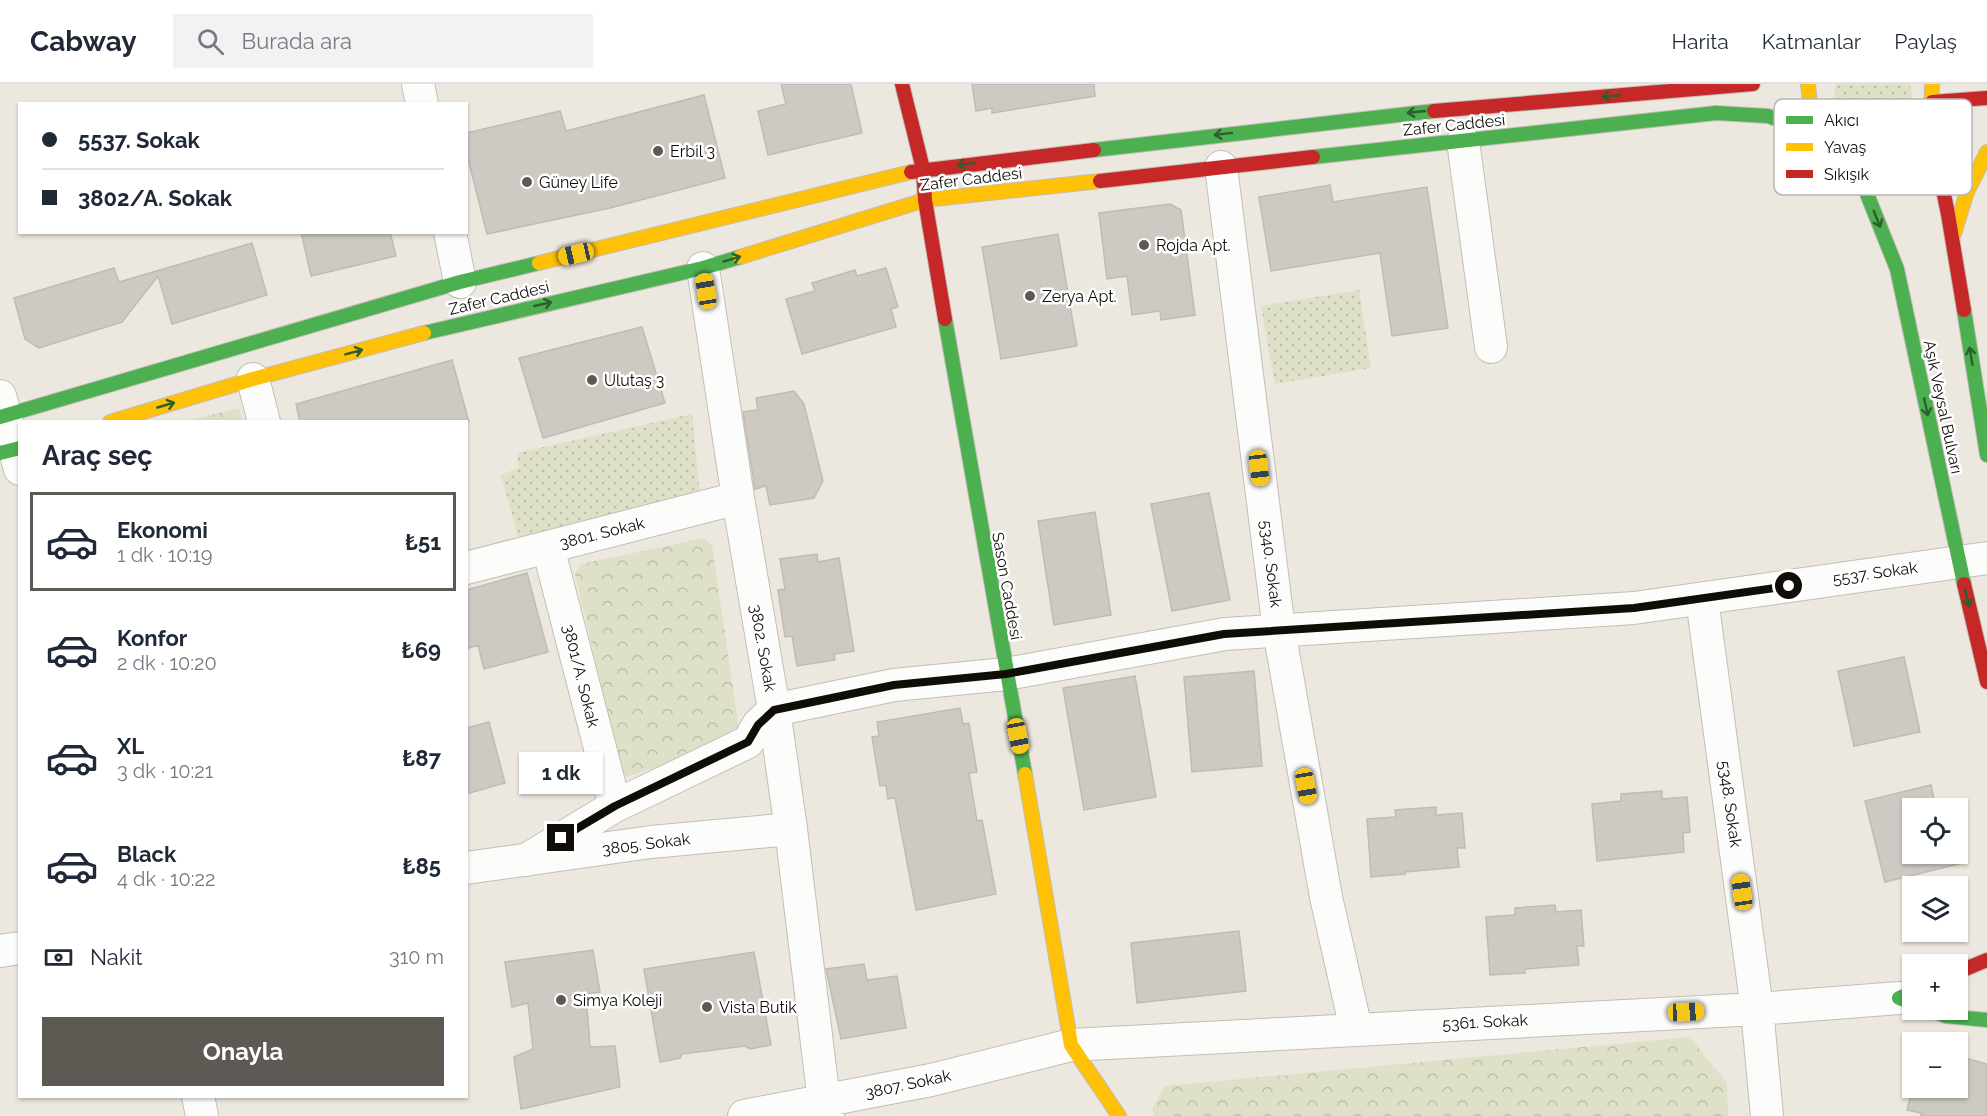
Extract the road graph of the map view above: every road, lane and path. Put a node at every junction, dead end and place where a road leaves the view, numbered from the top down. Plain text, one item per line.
1 (418, 84) edge
2 (902, 84) edge
3 (1684, 84) edge
4 (1753, 84) edge
5 (1808, 84) edge
6 (1663, 91) junction
7 (1987, 98) edge
8 (1807, 99) edge
9 (1972, 99) edge
10 (422, 102) edge
11 (1774, 118) edge
12 (1463, 141) junction
13 (1987, 152) edge
14 (1221, 167) junction
15 (923, 168) junction
16 (1972, 177) edge
17 (1867, 195) edge
18 (1943, 195) edge
19 (1964, 195) edge
20 (925, 200) junction
21 (450, 234) edge
22 (1952, 241) junction
23 (703, 268) junction
24 (460, 282) junction
25 (1491, 347) dead end
26 (253, 379) junction
27 (2, 410) edge
28 (117, 420) edge
29 (263, 420) edge
30 (13, 455) edge
31 (1987, 455) edge
32 (738, 498) junction
33 (548, 547) junction
34 (1973, 559) edge
35 (468, 567) edge
36 (1702, 598) junction
37 (1279, 630) junction
38 (1006, 674) junction
39 (1987, 682) edge
40 (774, 710) junction
41 (615, 806) junction
42 (790, 829) junction
43 (526, 860) junction
44 (468, 868) edge
45 (18, 948) edge
46 (0, 951) edge
47 (1987, 960) edge
48 (1968, 968) edge
49 (1902, 998) edge
50 (1757, 1009) junction
51 (1968, 1018) edge
52 (1987, 1020) edge
53 (1356, 1029) junction
54 (1071, 1045) junction
55 (198, 1098) edge
56 (826, 1108) edge
57 (202, 1116) edge
58 (744, 1116) edge
59 (1119, 1116) edge
60 (1767, 1116) edge

1 - 10 street
2 - 15 main road, Sason Caddesi
3 - 6 main road
4 - 6 main road
5 - 8 main road
6 -> 15 main road
7 - 9 main road
11 - 12 main road, Zafer Caddesi
12 - 14 main road, Zafer Caddesi
12 - 25 street
13 - 16 main road
14 - 20 main road, Zafer Caddesi
14 - 37 street, 5340. Sokak
15 - 20 main road, Sason Caddesi
15 - 24 main road
17 -> 34 main road, Aşık Veysal Bulvarı
18 - 22 main road, Aşık Veysal Bulvarı
19 - 22 main road
23 -> 20 main road, Zafer Caddesi
20 - 38 main road, Sason Caddesi
21 - 24 street
31 -> 22 main road, Aşık Veysal Bulvarı
26 -> 23 main road, Zafer Caddesi
23 - 32 street, 3802. Sokak
24 - 27 main road
28 -> 26 main road, Zafer Caddesi
26 - 29 street
27 - 30 street
32 - 33 street, 3801. Sokak
32 - 40 street, 3802. Sokak
33 - 35 street, 3801. Sokak
33 - 41 street, 3801/A. Sokak
34 - 36 street, 5537. Sokak
34 -> 39 main road, Aşık Veysal Bulvarı
36 - 37 street, 5537. Sokak
36 - 50 street, 5348. Sokak
37 - 38 street, 5537. Sokak
37 - 53 street, 5340. Sokak
38 - 40 street, 5537. Sokak
38 - 54 main road, Sason Caddesi
40 - 41 street
40 - 42 street, 3802. Sokak
41 - 43 street
42 - 43 street, 3805. Sokak
42 - 56 street, 3802. Sokak
43 - 44 street, 3805. Sokak
45 - 46 street
47 - 48 main road
49 - 50 street, 5361. Sokak
50 - 53 street, 5361. Sokak
50 - 60 street, 5348. Sokak
51 - 52 main road
53 - 54 street, 5361. Sokak
54 - 56 street, 3807. Sokak
54 - 59 main road, Sason Caddesi
55 - 57 street
56 - 58 street, 3807. Sokak

